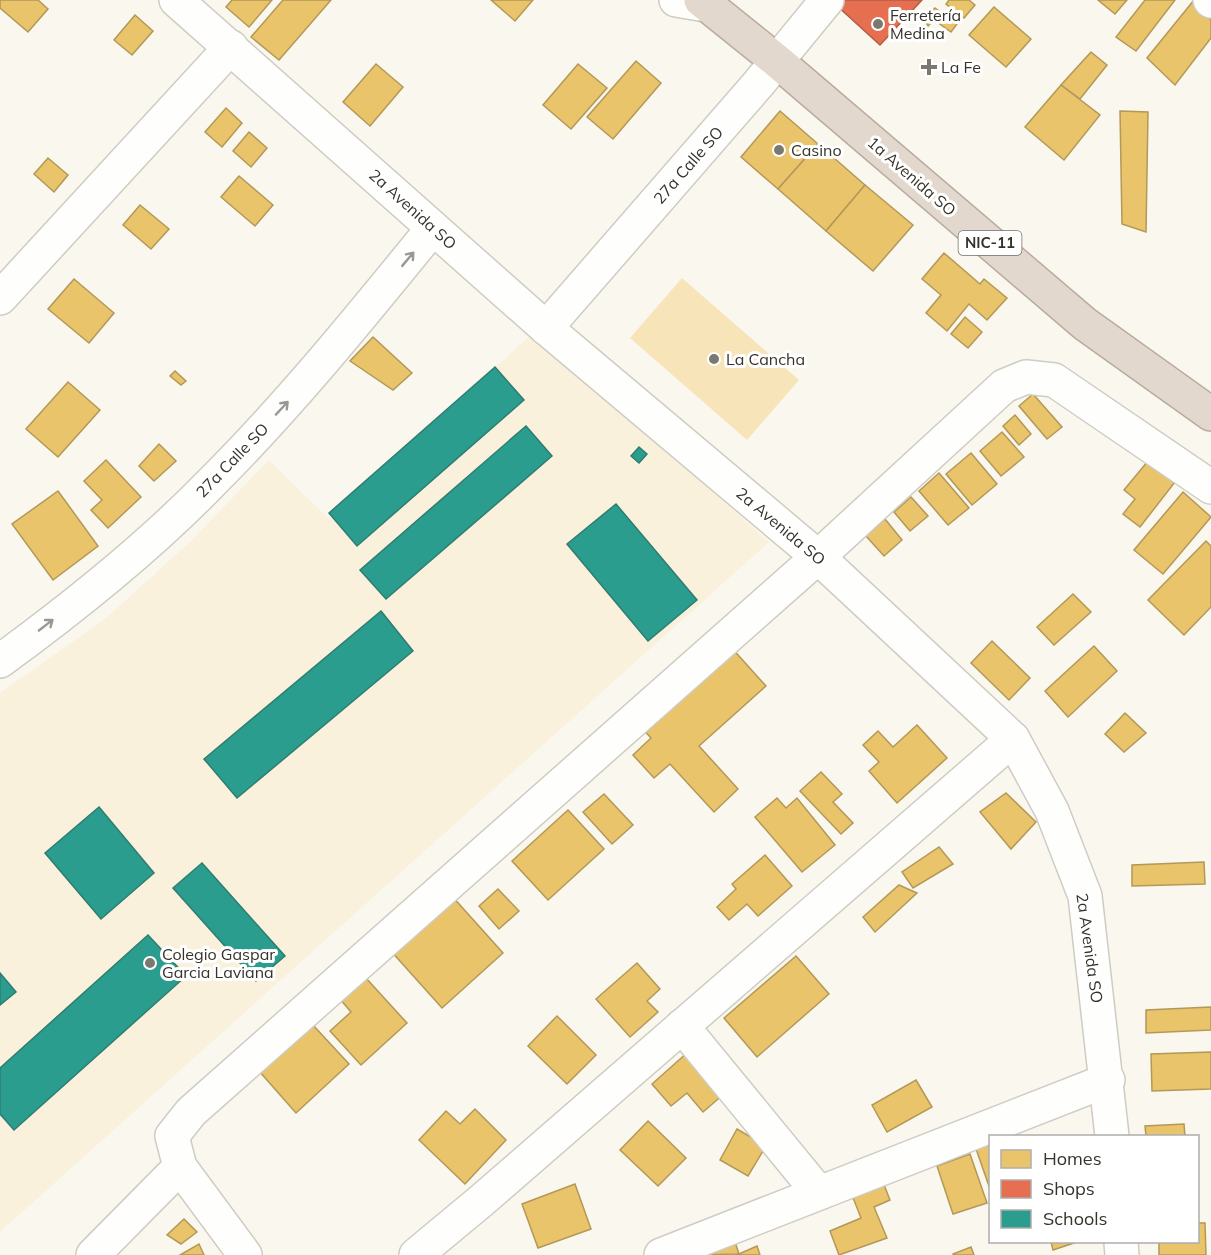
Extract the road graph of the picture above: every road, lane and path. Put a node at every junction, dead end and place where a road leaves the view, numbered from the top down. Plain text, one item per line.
1 (176, 0) edge
2 (827, 0) edge
3 (694, 2) edge
4 (231, 47) junction
5 (777, 61) junction
6 (433, 228) junction
7 (0, 298) edge
8 (546, 328) junction
9 (1211, 414) edge
10 (1211, 487) edge
11 (818, 557) junction
12 (0, 661) edge
13 (1013, 739) junction
14 (682, 1026) junction
15 (1108, 1080) junction
16 (1112, 1135) edge
17 (180, 1167) junction
18 (819, 1193) junction
19 (93, 1255) edge
20 (245, 1255) edge
21 (416, 1255) edge
22 (661, 1255) edge

1 - 4 street, 2a Avenida SO
2 - 5 street, 27a Calle SO
3 - 5 highway, 1a Avenida SO / NIC-11
4 - 6 street, 2a Avenida SO
4 - 7 street
5 - 8 street, 27a Calle SO
5 - 9 highway, 1a Avenida SO / NIC-11
6 - 8 street, 2a Avenida SO
12 -> 6 street, 27a Calle SO
8 - 11 street, 2a Avenida SO
10 - 11 street
11 - 13 street, 2a Avenida SO
11 - 17 street
13 - 14 street
13 - 15 street, 2a Avenida SO
14 - 18 street
14 - 21 street
15 - 16 street, 2a Avenida SO
15 - 18 street
17 - 19 street
17 - 20 street
18 - 22 street

